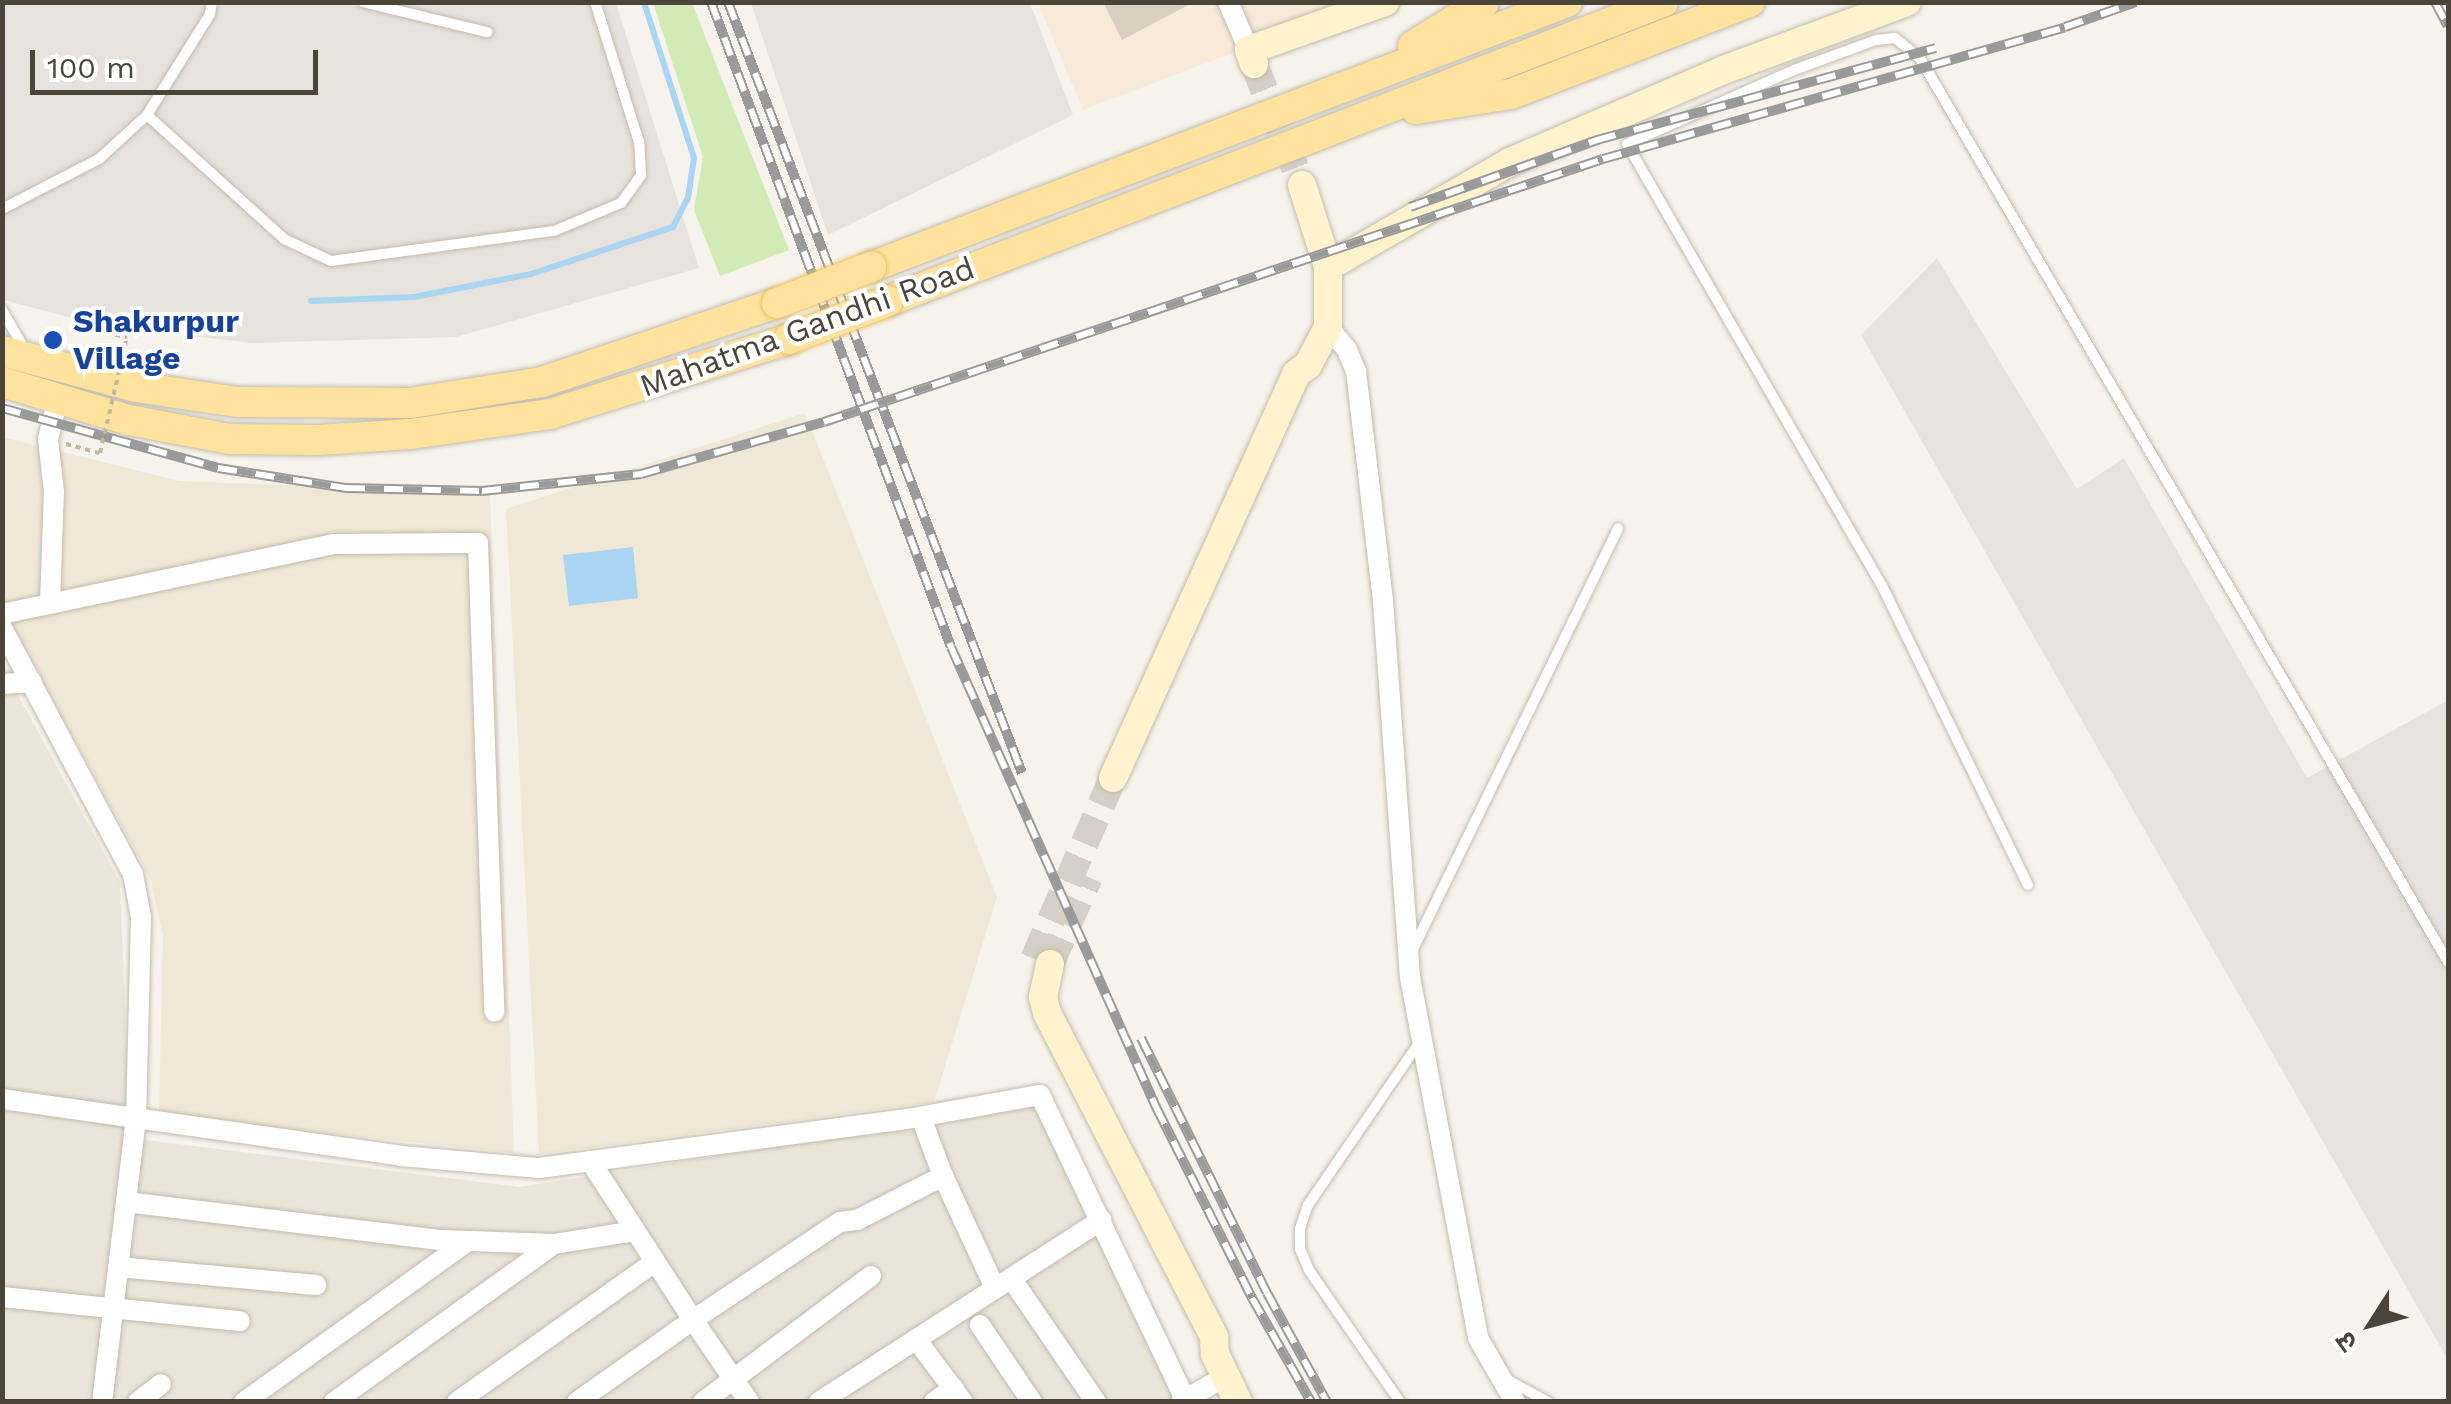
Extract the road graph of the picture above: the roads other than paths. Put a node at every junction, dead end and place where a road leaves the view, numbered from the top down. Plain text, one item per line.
1 (212, 2) edge
2 (364, 2) edge
3 (595, 2) edge
4 (1228, 2) edge
5 (1384, 2) edge
6 (1567, 2) edge
7 (1663, 2) edge
8 (1750, 2) edge
9 (1908, 2) edge
10 (1486, 17) edge
11 (488, 32) dead end
12 (1252, 57) joint
13 (147, 115) junction
14 (1357, 119) junction
15 (1302, 185) tunnel mouth
16 (2, 209) edge
17 (1328, 267) junction
18 (2, 310) edge
19 (1328, 327) junction
20 (16, 354) edge
21 (2, 382) edge
22 (58, 398) junction
23 (1618, 528) dead end
24 (50, 604) junction
25 (2, 614) edge
26 (2, 628) edge
27 (32, 682) junction
28 (2, 684) edge
29 (1122, 781) tunnel mouth
30 (2028, 886) dead end
31 (1409, 958) junction
32 (1042, 962) tunnel mouth
33 (2448, 962) edge
34 (494, 1012) dead end
35 (1422, 1039) junction
36 (2, 1100) edge
37 (921, 1116) junction
38 (136, 1118) junction
39 (590, 1161) junction
40 (942, 1176) junction
41 (126, 1202) junction
42 (1101, 1220) junction
43 (635, 1230) junction
44 (468, 1241) junction
45 (554, 1244) junction
46 (655, 1262) junction
47 (118, 1267) junction
48 (871, 1276) dead end
49 (1003, 1283) junction
50 (316, 1285) dead end
51 (2, 1297) edge
52 (114, 1306) junction
53 (692, 1320) junction
54 (240, 1322) dead end
55 (980, 1325) dead end
56 (916, 1339) junction
57 (1220, 1365) junction
58 (1500, 1376) junction
59 (734, 1380) junction
60 (161, 1384) dead end
61 (958, 1395) edge
62 (1183, 1400) edge
63 (102, 1402) edge
64 (138, 1402) edge
65 (244, 1402) edge
66 (334, 1402) edge
67 (457, 1402) edge
68 (577, 1402) edge
69 (703, 1402) edge
70 (750, 1402) edge
71 (819, 1402) edge
72 (934, 1402) edge
73 (1032, 1402) edge
74 (1096, 1402) edge
75 (1238, 1402) edge
76 (1400, 1402) edge
77 (1515, 1402) edge
78 (1548, 1402) edge

1 - 13 lane
2 - 11 lane
3 - 13 lane
4 - 12 street
5 - 12 street
6 - 10 main road, Mahatma Gandhi Road
7 - 14 main road
8 - 14 main road
9 - 17 street
10 - 20 main road, Mahatma Gandhi Road, bridge
13 - 16 lane
14 - 22 main road, Mahatma Gandhi Road, bridge
15 - 17 street
17 - 19 street
18 - 20 lane
19 - 29 street
19 - 31 street
21 - 22 main road, Mahatma Gandhi Road
22 - 24 street
23 - 31 lane
24 - 25 street
24 - 34 street
26 - 27 street
27 - 28 street
27 - 38 street
30 - 33 lane
31 - 35 street
32 - 57 street
35 - 58 street
35 - 76 lane
36 - 38 street
37 - 39 street
37 - 40 street
37 - 42 street
38 - 39 street
38 - 41 street
39 - 43 street
40 - 49 street
40 - 53 street
41 - 44 street
41 - 47 street
42 - 49 street
42 - 62 street
43 - 45 street
43 - 46 street
44 - 45 street
44 - 65 street
45 - 66 street
46 - 53 street
46 - 67 street
47 - 50 street
47 - 52 street
48 - 59 street
49 - 56 street
49 - 74 street
51 - 52 street
52 - 54 street
52 - 63 street
53 - 59 street
53 - 68 street
55 - 73 street
56 - 61 street
56 - 71 street
57 - 62 street
57 - 75 street
58 - 77 street
58 - 78 lane
59 - 69 street
59 - 70 street
60 - 64 street
61 - 72 street

